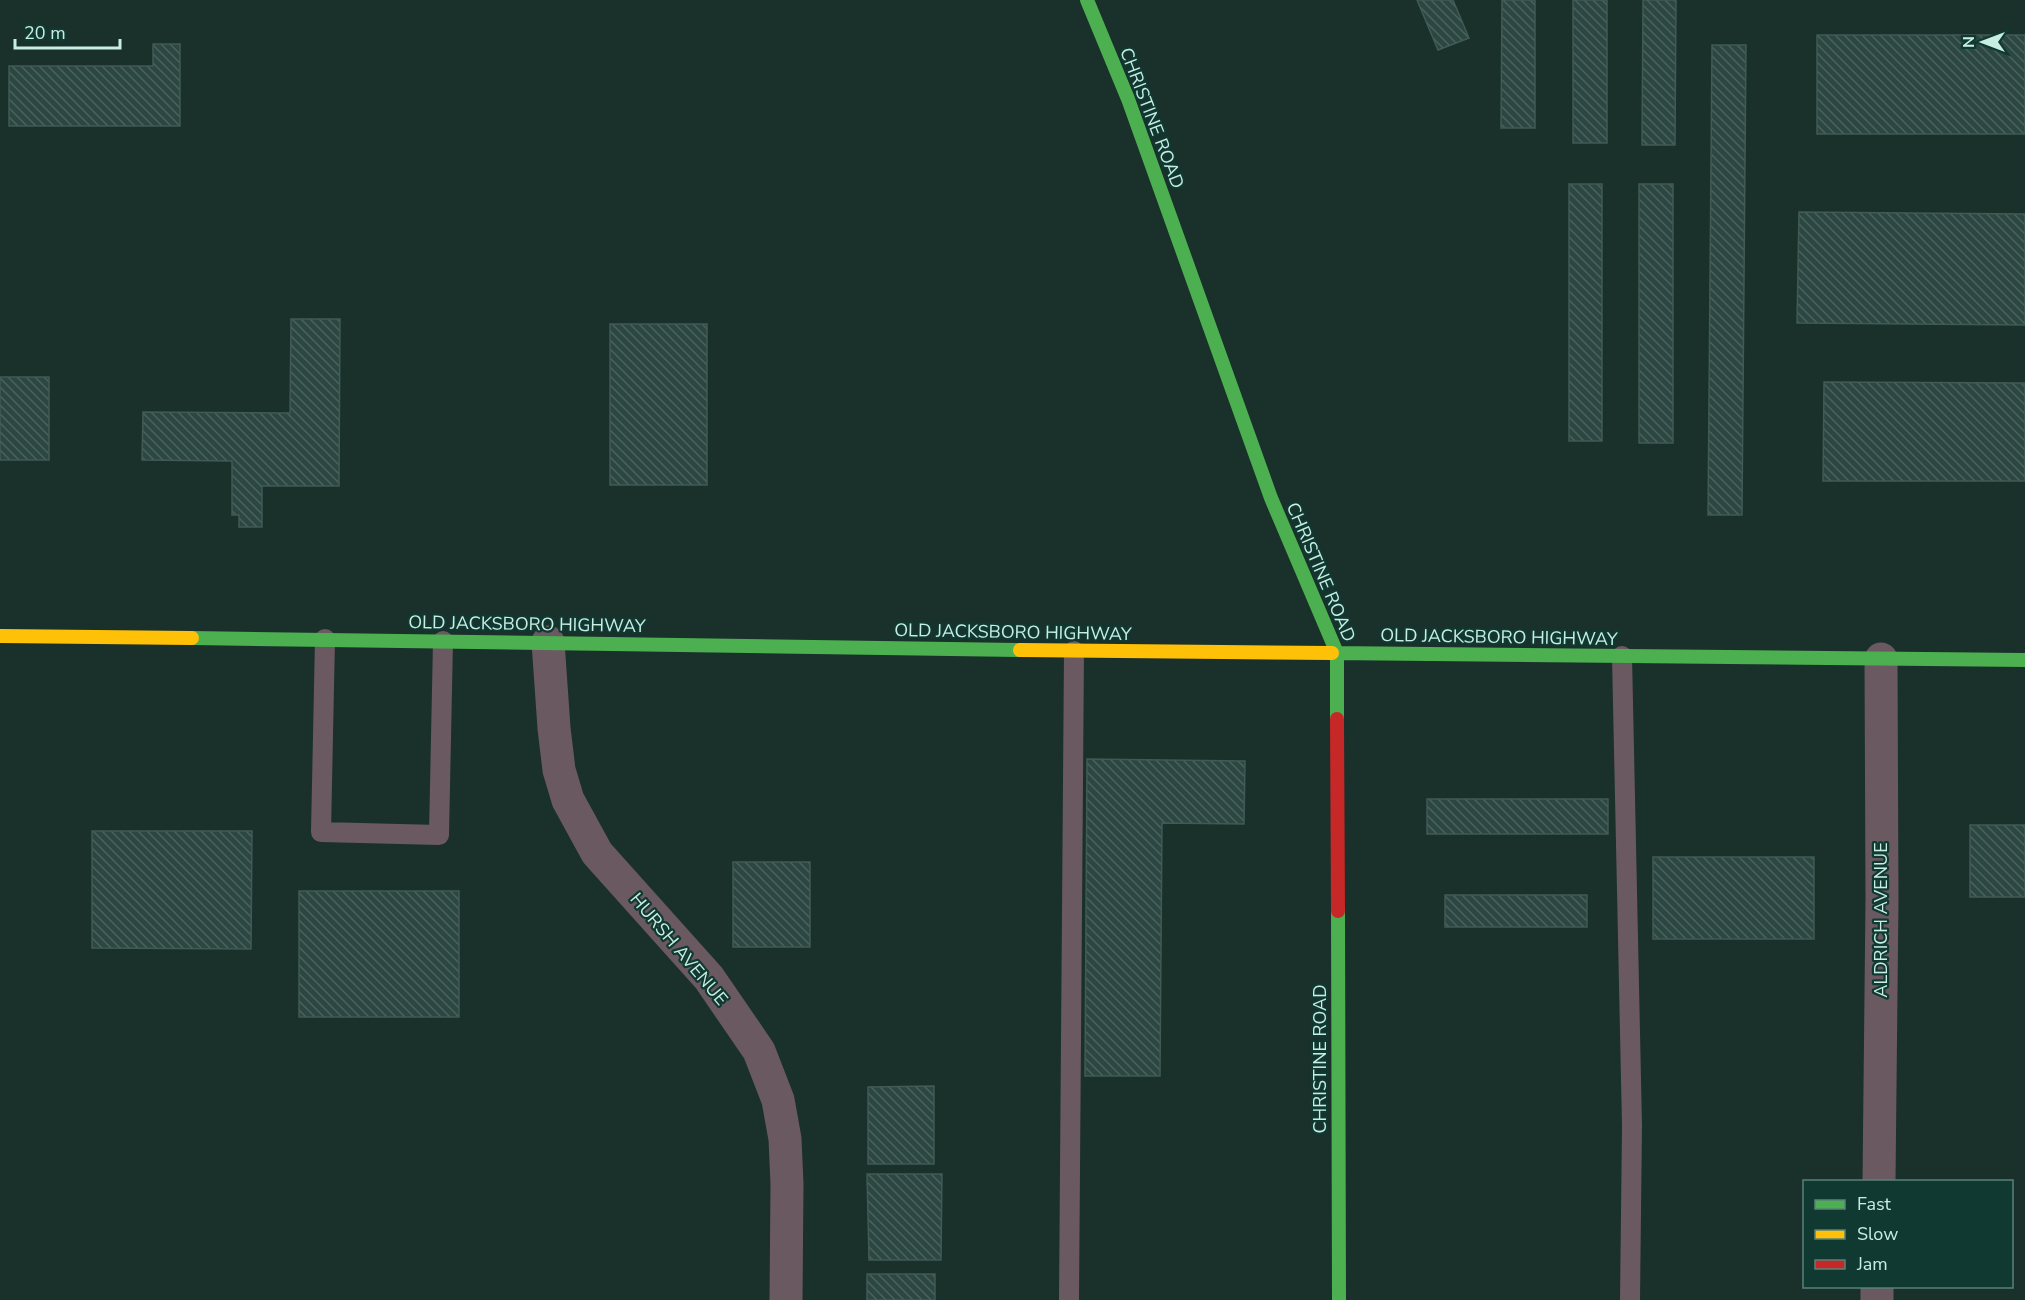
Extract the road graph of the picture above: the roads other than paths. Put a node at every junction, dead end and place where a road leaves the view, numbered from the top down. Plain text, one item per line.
1 (1087, 0) edge
2 (0, 636) edge
3 (325, 639) junction
4 (442, 641) junction
5 (548, 642) junction
6 (1074, 651) junction
7 (1337, 653) junction
8 (1622, 656) junction
9 (1881, 659) junction
10 (2025, 660) edge
11 (1879, 1180) edge
12 (786, 1300) edge
13 (1069, 1300) edge
14 (1339, 1300) edge
15 (1630, 1300) edge

1 - 7 main road, CHRISTINE ROAD
2 - 3 main road, OLD JACKSBORO HIGHWAY
3 - 4 main road, OLD JACKSBORO HIGHWAY
3 - 4 lane
4 - 5 main road, OLD JACKSBORO HIGHWAY
5 - 6 main road, OLD JACKSBORO HIGHWAY
5 - 12 street, HURSH AVENUE
6 - 7 main road, OLD JACKSBORO HIGHWAY
6 - 13 lane
7 - 8 main road, OLD JACKSBORO HIGHWAY
7 - 14 main road, CHRISTINE ROAD
8 - 9 main road, OLD JACKSBORO HIGHWAY
8 - 15 lane
9 - 10 main road, OLD JACKSBORO HIGHWAY
9 - 11 street, ALDRICH AVENUE

